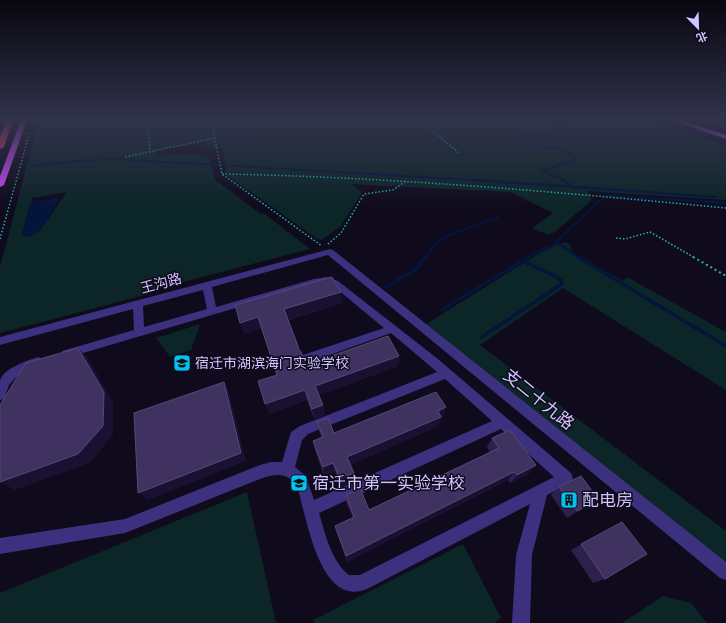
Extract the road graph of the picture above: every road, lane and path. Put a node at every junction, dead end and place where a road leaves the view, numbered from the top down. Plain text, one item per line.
1 (13, 149) edge
2 (25, 149) edge
3 (164, 149) edge
4 (217, 149) edge
5 (454, 149) edge
6 (150, 152) joint
7 (459, 153) dead end
8 (125, 157) dead end
9 (222, 174) junction
10 (407, 181) junction
11 (0, 185) edge
12 (726, 208) edge
13 (616, 238) dead end
14 (0, 239) edge
15 (327, 250) junction
16 (726, 276) edge
17 (207, 286) junction
18 (138, 304) junction
19 (212, 311) junction
20 (392, 329) junction
21 (139, 333) junction
22 (0, 341) edge
23 (307, 358) dead end
24 (446, 373) junction
25 (0, 395) edge
26 (502, 422) junction
27 (287, 470) junction
28 (540, 491) junction
29 (310, 509) junction
30 (0, 546) edge
31 (726, 572) edge
32 (521, 623) edge

1 - 11 main road
2 - 14 path
3 - 6 path
4 - 9 path
5 - 7 path
6 - 8 path
9 - 10 path
9 - 15 path
10 - 12 path
10 - 15 path
13 - 16 path
15 - 17 street, 王沟路
15 - 31 street, 支二十九路
17 - 18 street, 王沟路
17 - 19 street
18 - 21 street
18 - 22 street, 王沟路
19 - 20 street
19 - 21 street
20 - 23 street
20 - 24 street
21 - 25 street
24 - 26 street
24 - 27 street
26 - 28 street
26 - 29 street
27 - 29 street
27 - 30 street
28 - 29 street
28 - 32 street

